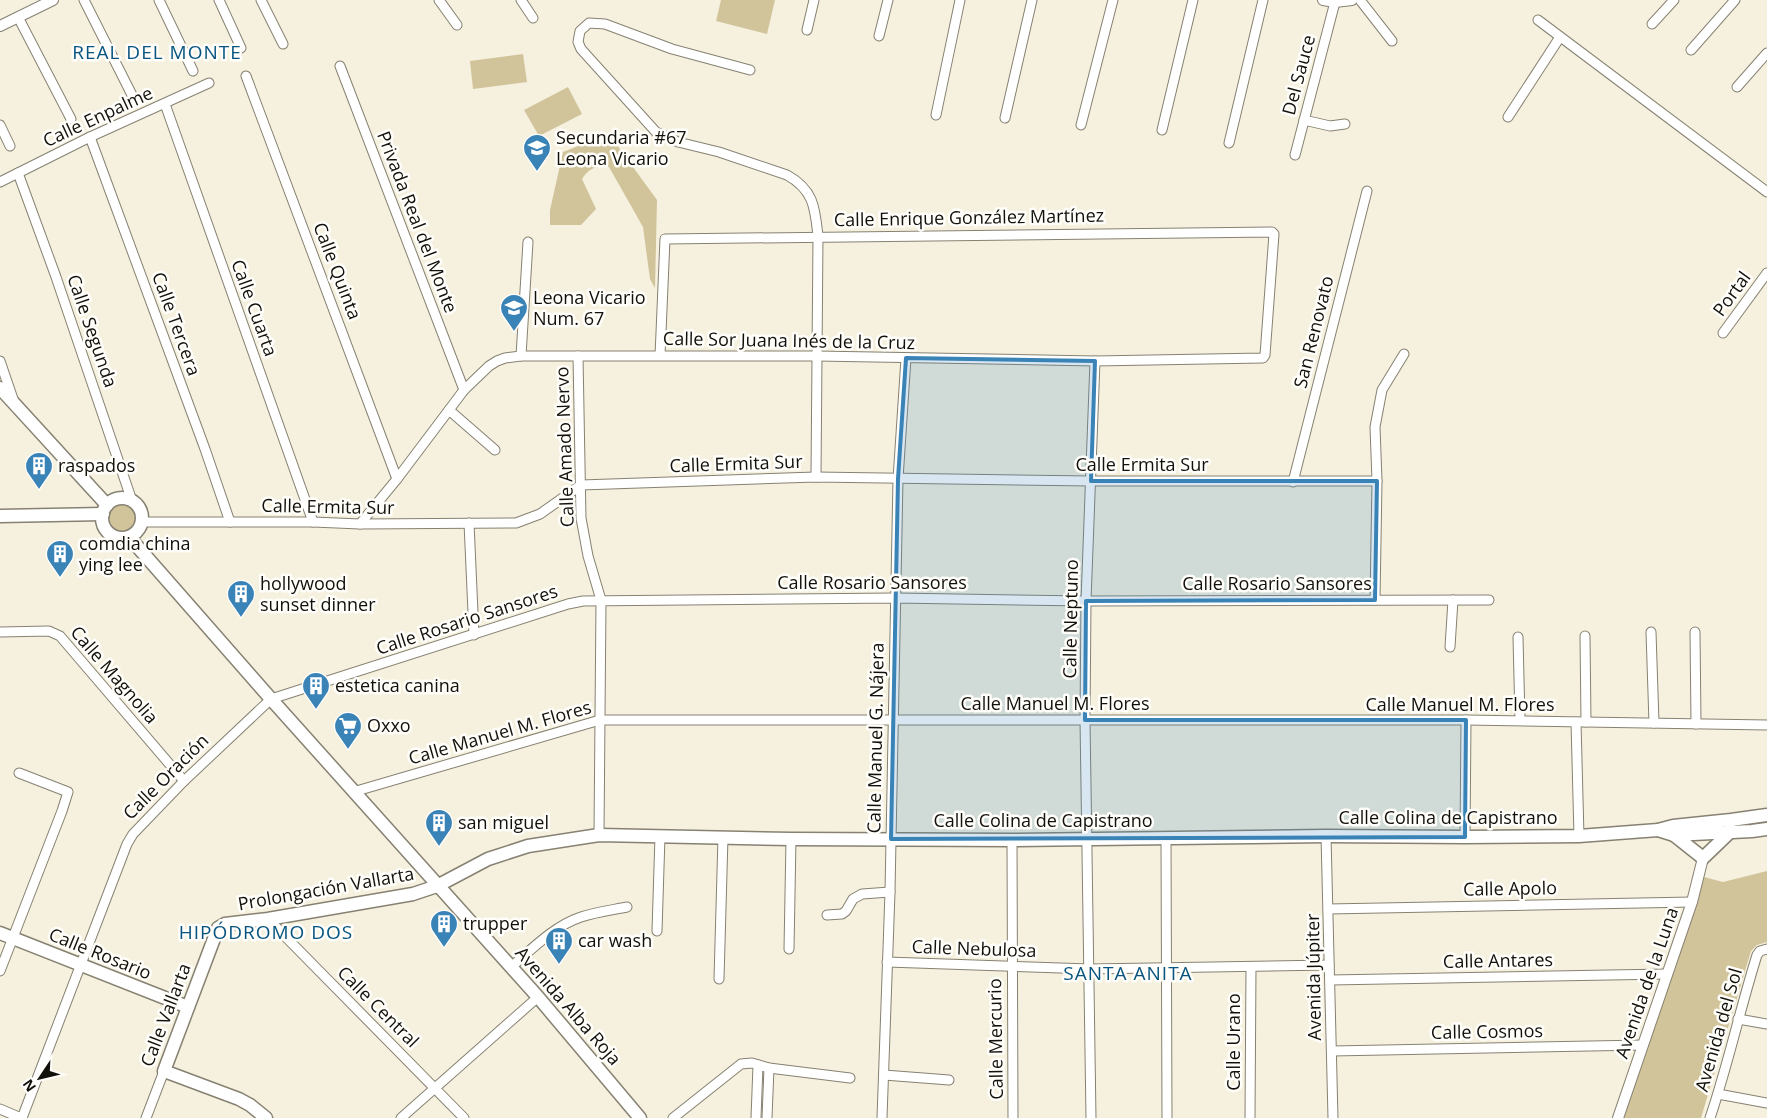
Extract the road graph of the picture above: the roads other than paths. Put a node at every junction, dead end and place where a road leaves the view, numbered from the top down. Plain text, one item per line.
1 (53, 0) edge
2 (84, 0) edge
3 (159, 0) edge
4 (219, 0) edge
5 (261, 0) edge
6 (439, 0) edge
7 (521, 0) edge
8 (814, 0) edge
9 (888, 0) edge
10 (960, 0) edge
11 (1032, 0) edge
12 (1113, 0) edge
13 (1193, 0) edge
14 (1262, 0) edge
15 (1323, 0) edge
16 (1352, 0) edge
17 (1360, 0) edge
18 (1674, 0) edge
19 (1735, 0) edge
20 (1335, 2) junction
21 (18, 18) junction
22 (534, 18) dead end
23 (1538, 20) dead end
24 (1652, 24) dead end
25 (457, 25) dead end
26 (0, 26) edge
27 (807, 30) dead end
28 (879, 36) dead end
29 (1560, 37) junction
30 (1392, 40) dead end
31 (283, 44) dead end
32 (241, 48) dead end
33 (1691, 50) dead end
34 (1767, 53) edge
35 (340, 66) dead end
36 (750, 70) dead end
37 (193, 71) dead end
38 (246, 76) dead end
39 (209, 83) dead end
40 (1737, 87) dead end
41 (133, 97) dead end
42 (165, 104) junction
43 (936, 116) dead end
44 (1508, 116) dead end
45 (1005, 118) dead end
46 (70, 119) dead end
47 (1304, 120) junction
48 (1345, 124) dead end
49 (0, 125) edge
50 (1081, 125) dead end
51 (1162, 130) dead end
52 (90, 137) junction
53 (1229, 143) dead end
54 (10, 146) dead end
55 (1294, 155) dead end
56 (18, 173) junction
57 (0, 182) edge
58 (1367, 191) dead end
59 (1767, 192) edge
60 (818, 236) junction
61 (528, 242) dead end
62 (1767, 273) edge
63 (1723, 333) dead end
64 (1404, 354) dead end
65 (521, 356) junction
66 (578, 356) junction
67 (660, 356) junction
68 (816, 356) junction
69 (1264, 357) joint
70 (906, 358) junction
71 (0, 361) edge
72 (1094, 361) junction
73 (0, 388) edge
74 (464, 390) junction
75 (14, 405) junction
76 (449, 410) junction
77 (495, 450) dead end
78 (816, 477) junction
79 (397, 478) junction
80 (898, 479) junction
81 (1091, 481) junction
82 (1376, 481) junction
83 (1293, 482) junction
84 (581, 485) junction
85 (132, 501) junction
86 (105, 510) junction
87 (0, 516) edge
88 (142, 522) junction
89 (230, 522) junction
90 (313, 522) junction
91 (469, 523) junction
92 (360, 524) junction
93 (129, 537) junction
94 (895, 598) junction
95 (601, 600) junction
96 (1375, 600) junction
97 (1453, 600) junction
98 (1489, 600) dead end
99 (1086, 601) junction
100 (0, 632) edge
101 (1651, 632) dead end
102 (1695, 632) dead end
103 (474, 635) junction
104 (1518, 636) dead end
105 (1585, 636) dead end
106 (1450, 647) dead end
107 (271, 699) junction
108 (600, 720) junction
109 (894, 720) junction
110 (1085, 720) junction
111 (1466, 720) junction
112 (1520, 720) junction
113 (1576, 722) junction
114 (1586, 722) junction
115 (1654, 723) junction
116 (1696, 724) junction
117 (1767, 725) edge
118 (19, 772) dead end
119 (184, 781) junction
120 (353, 792) junction
121 (1767, 814) edge
122 (1731, 826) junction
123 (1767, 829) edge
124 (1673, 830) junction
125 (599, 835) junction
126 (660, 836) junction
127 (1326, 836) junction
128 (1579, 836) junction
129 (723, 837) junction
130 (1465, 837) junction
131 (791, 839) junction
132 (891, 839) junction
133 (1166, 839) junction
134 (1012, 840) junction
135 (1088, 840) junction
136 (1703, 858) junction
137 (437, 886) junction
138 (890, 892) junction
139 (1692, 902) junction
140 (627, 907) dead end
141 (1328, 909) junction
142 (827, 915) dead end
143 (268, 919) junction
144 (221, 925) joint
145 (657, 931) dead end
146 (6, 935) edge
147 (789, 950) dead end
148 (1764, 950) edge
149 (887, 962) junction
150 (80, 964) junction
151 (1329, 964) junction
152 (511, 967) junction
153 (1012, 967) junction
154 (1251, 967) junction
155 (1167, 968) junction
156 (1090, 969) junction
157 (0, 971) edge
158 (1667, 974) junction
159 (719, 979) dead end
160 (1330, 980) junction
161 (538, 997) junction
162 (188, 1007) junction
163 (1738, 1019) junction
164 (1767, 1024) edge
165 (1643, 1045) junction
166 (1332, 1052) junction
167 (758, 1066) junction
168 (769, 1068) junction
169 (164, 1071) junction
170 (884, 1075) junction
171 (850, 1078) dead end
172 (949, 1080) dead end
173 (435, 1089) junction
174 (1718, 1094) junction
175 (1767, 1102) edge
176 (0, 1109) edge
177 (21, 1118) edge
178 (146, 1118) edge
179 (266, 1118) edge
180 (401, 1118) edge
181 (464, 1118) edge
182 (640, 1118) edge
183 (674, 1118) edge
184 (756, 1118) edge
185 (766, 1118) edge
186 (882, 1118) edge
187 (1013, 1118) edge
188 (1091, 1118) edge
189 (1168, 1118) edge
190 (1250, 1118) edge
191 (1333, 1118) edge
192 (1618, 1118) edge
193 (1710, 1118) edge

1 - 21 street
2 - 41 street
3 - 37 street
4 - 32 street
5 - 31 street
6 - 25 street
7 - 22 street
8 - 27 street
9 - 28 street
10 - 43 street
11 - 45 street
12 - 50 street
13 - 51 street
14 - 53 street
15 - 20 street
16 - 20 street
17 - 30 street
18 - 24 street
19 - 33 street
20 - 47 street, Del Sauce
21 - 26 street
21 - 46 street
23 - 29 street
29 - 44 street
29 - 59 street
34 - 40 street
35 - 74 street, Privada Real del Monte
36 - 60 street
38 - 79 street, Calle Quinta
39 - 42 street, Calle Enpalme
42 - 52 street, Calle Enpalme
42 - 90 street, Calle Cuarta
47 - 48 street
47 - 55 street, Del Sauce
49 - 54 street
52 - 56 street, Calle Enpalme
52 - 89 street, Calle Tercera
56 - 57 street, Calle Enpalme
56 - 85 street, Calle Segunda
58 - 83 street, San Renovato
60 - 67 street, Calle Enrique González Martínez
60 - 68 street
60 - 69 street, Calle Enrique González Martínez
61 - 65 street
62 - 63 street, Portal
64 - 82 street
65 - 66 street, Calle Sor Juana Inés de la Cruz
65 - 74 street, Calle Sor Juana Inés de la Cruz
66 - 67 street, Calle Sor Juana Inés de la Cruz
66 - 84 street, Calle Amado Nervo
67 - 68 street, Calle Sor Juana Inés de la Cruz
68 - 70 street, Calle Sor Juana Inés de la Cruz
68 - 78 street
69 - 72 street, Calle Sor Juana Inés de la Cruz
70 - 72 street, Calle Sor Juana Inés de la Cruz
70 - 80 street, Calle Manuel G. Nájera
71 - 75 street
72 - 81 street, Calle Neptuno
73 - 75 main road
74 - 76 street, Calle Sor Juana Inés de la Cruz
75 - 86 main road
76 - 77 street
76 - 79 street, Calle Sor Juana Inés de la Cruz
78 - 80 street, Calle Ermita Sur
78 - 84 street, Calle Ermita Sur
79 - 92 street, Calle Sor Juana Inés de la Cruz
80 - 81 street, Calle Ermita Sur
80 - 94 street, Calle Manuel G. Nájera
81 - 83 street, Calle Ermita Sur
81 - 99 street, Calle Neptuno
82 - 83 street, Calle Ermita Sur
82 - 96 street
84 - 91 street, Calle Ermita Sur
84 - 95 street, Calle Amado Nervo
85 - 86 main road
85 - 88 main road
86 - 87 main road
86 - 93 main road
88 - 89 street, Calle Ermita Sur
88 - 93 main road
89 - 90 street, Calle Ermita Sur
90 - 92 street, Calle Ermita Sur
91 - 92 street, Calle Ermita Sur
91 - 103 street
93 - 107 main road, Avenida Alba Roja
94 - 95 street, Calle Rosario Sansores
94 - 99 street, Calle Rosario Sansores
94 - 109 street, Calle Manuel G. Nájera
95 - 103 street, Calle Rosario Sansores
95 - 108 street, Calle Amado Nervo
96 - 97 street, Calle Rosario Sansores
96 - 99 street, Calle Rosario Sansores
97 - 98 street, Calle Rosario Sansores
97 - 106 street
99 - 110 street, Calle Neptuno
100 - 119 street, Calle Magnolia
101 - 115 street
102 - 116 street
103 - 107 street, Calle Rosario Sansores
104 - 112 street
105 - 114 street
107 - 119 street, Calle Oración
107 - 120 main road, Avenida Alba Roja
108 - 109 street, Calle Manuel M. Flores
108 - 120 street, Calle Manuel M. Flores
108 - 125 street, Calle Amado Nervo
109 - 110 street, Calle Manuel M. Flores
109 - 132 street, Calle Manuel G. Nájera
110 - 111 street, Calle Manuel M. Flores
110 - 135 street, Calle Neptuno
111 - 112 street, Calle Manuel M. Flores
111 - 130 street
112 - 113 street, Calle Manuel M. Flores
113 - 114 street, Calle Manuel M. Flores
113 - 128 street
114 - 115 street, Calle Manuel M. Flores
115 - 116 street, Calle Manuel M. Flores
116 - 117 street, Calle Manuel M. Flores
118 - 146 street
119 - 150 street, Calle Oración
120 - 137 main road, Avenida Alba Roja
121 - 122 main road, Calle Colina de Capistrano
122 - 123 main road, Calle Colina de Capistrano
122 - 124 main road, Calle Colina de Capistrano
122 - 136 main road
124 - 128 main road, Calle Colina de Capistrano
124 - 136 main road
125 - 126 main road, Calle Colina de Capistrano
125 - 137 main road, Calle Colina de Capistrano
126 - 129 main road, Calle Colina de Capistrano
126 - 145 street
127 - 130 main road, Calle Colina de Capistrano
127 - 133 main road, Calle Colina de Capistrano
127 - 141 street, Avenida Júpiter
128 - 130 main road, Calle Colina de Capistrano
129 - 131 main road, Calle Colina de Capistrano
129 - 159 street
131 - 132 main road, Calle Colina de Capistrano
131 - 147 street
132 - 134 main road, Calle Colina de Capistrano
132 - 138 street, Calle Manuel G. Nájera
133 - 135 main road, Calle Colina de Capistrano
133 - 155 street
134 - 135 main road, Calle Colina de Capistrano
134 - 153 street, Calle Mercurio
135 - 156 street, Calle Neptuno
136 - 139 street, Avenida de la Luna
137 - 143 main road, Prolongación Vallarta
137 - 152 main road, Avenida Alba Roja
138 - 142 street
138 - 149 street, Calle Manuel G. Nájera
139 - 141 street, Calle Apolo
139 - 158 street, Avenida de la Luna
140 - 152 street
141 - 151 street, Avenida Júpiter
143 - 144 main road, Prolongación Vallarta
143 - 173 street, Calle Central
144 - 162 main road, Calle Vallarta
146 - 150 main road, Calle Rosario
146 - 157 street
148 - 163 street, Avenida del Sol
149 - 153 street, Calle Nebulosa
149 - 170 street, Calle Manuel G. Nájera
150 - 162 main road, Calle Rosario
150 - 177 street, Calle Oración
151 - 154 street, Calle Nebulosa
151 - 160 street, Avenida Júpiter
152 - 161 main road, Avenida Alba Roja
153 - 156 street, Calle Nebulosa
153 - 187 street, Calle Mercurio
154 - 155 street, Calle Nebulosa
154 - 190 street, Calle Urano
155 - 156 street, Calle Nebulosa
155 - 189 street
156 - 188 street, Calle Neptuno
158 - 160 street, Calle Antares
158 - 165 street, Avenida de la Luna
160 - 166 street, Avenida Júpiter
161 - 173 street
161 - 182 main road, Avenida Alba Roja
162 - 169 main road, Calle Vallarta
163 - 164 street
163 - 174 street, Avenida del Sol
165 - 166 street, Calle Cosmos
165 - 192 street, Avenida de la Luna
166 - 191 street, Avenida Júpiter
167 - 168 street
167 - 183 street
167 - 184 street
168 - 171 street
168 - 185 street
169 - 178 street, Calle Vallarta
169 - 179 main road
170 - 172 street
170 - 186 street, Calle Manuel G. Nájera
173 - 180 street
173 - 181 street, Calle Central
174 - 175 street
174 - 193 street, Avenida del Sol
176 - 177 street

